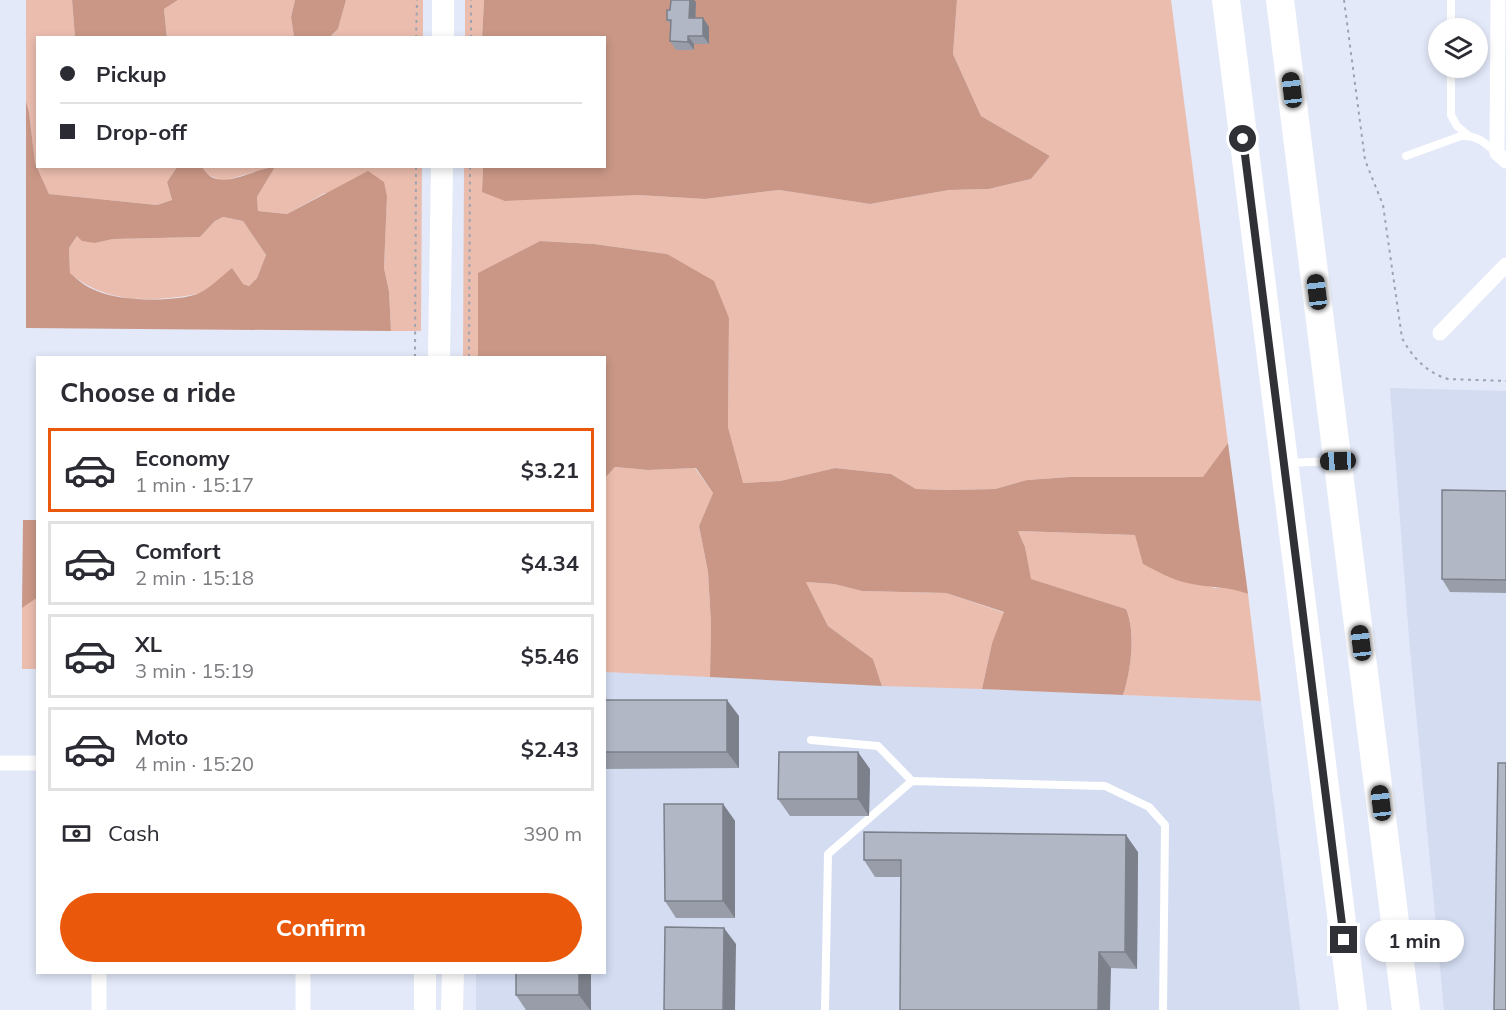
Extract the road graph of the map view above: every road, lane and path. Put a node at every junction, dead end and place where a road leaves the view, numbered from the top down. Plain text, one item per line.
1 (417, 0) edge
2 (443, 0) edge
3 (471, 0) edge
4 (1226, 0) edge
5 (1280, 0) edge
6 (1344, 0) edge
7 (1451, 0) edge
8 (1498, 0) edge
9 (1451, 18) edge
10 (416, 36) edge
11 (443, 36) edge
12 (471, 36) edge
13 (1451, 78) edge
14 (1469, 136) junction
15 (1406, 156) dead end
16 (1502, 157) edge
17 (416, 168) edge
18 (442, 168) edge
19 (470, 168) edge
20 (1506, 265) edge
21 (1440, 333) dead end
22 (416, 356) edge
23 (439, 356) edge
24 (469, 356) edge
25 (1506, 381) edge
26 (1338, 461) junction
27 (1284, 463) junction
28 (811, 740) dead end
29 (0, 763) edge
30 (36, 763) edge
31 (912, 781) junction
32 (99, 974) edge
33 (303, 974) edge
34 (426, 974) edge
35 (453, 974) edge
36 (99, 1010) edge
37 (303, 1010) edge
38 (425, 1010) edge
39 (452, 1010) edge
40 (825, 1010) edge
41 (1163, 1010) edge
42 (1353, 1010) edge
43 (1406, 1010) edge

1 - 10 path
2 - 11 main road
3 - 12 path
4 - 27 highway
5 - 26 highway
6 - 25 path
7 - 9 lane
8 - 16 street
13 - 14 lane
14 - 15 lane
14 - 16 lane
17 - 22 path
18 - 23 main road
19 - 24 path
20 - 21 street
26 - 27 lane
26 - 43 highway
27 - 42 highway
28 - 31 lane
29 - 30 street
31 - 40 lane
31 - 41 lane
32 - 36 street
33 - 37 street
34 - 38 main road
35 - 39 main road

